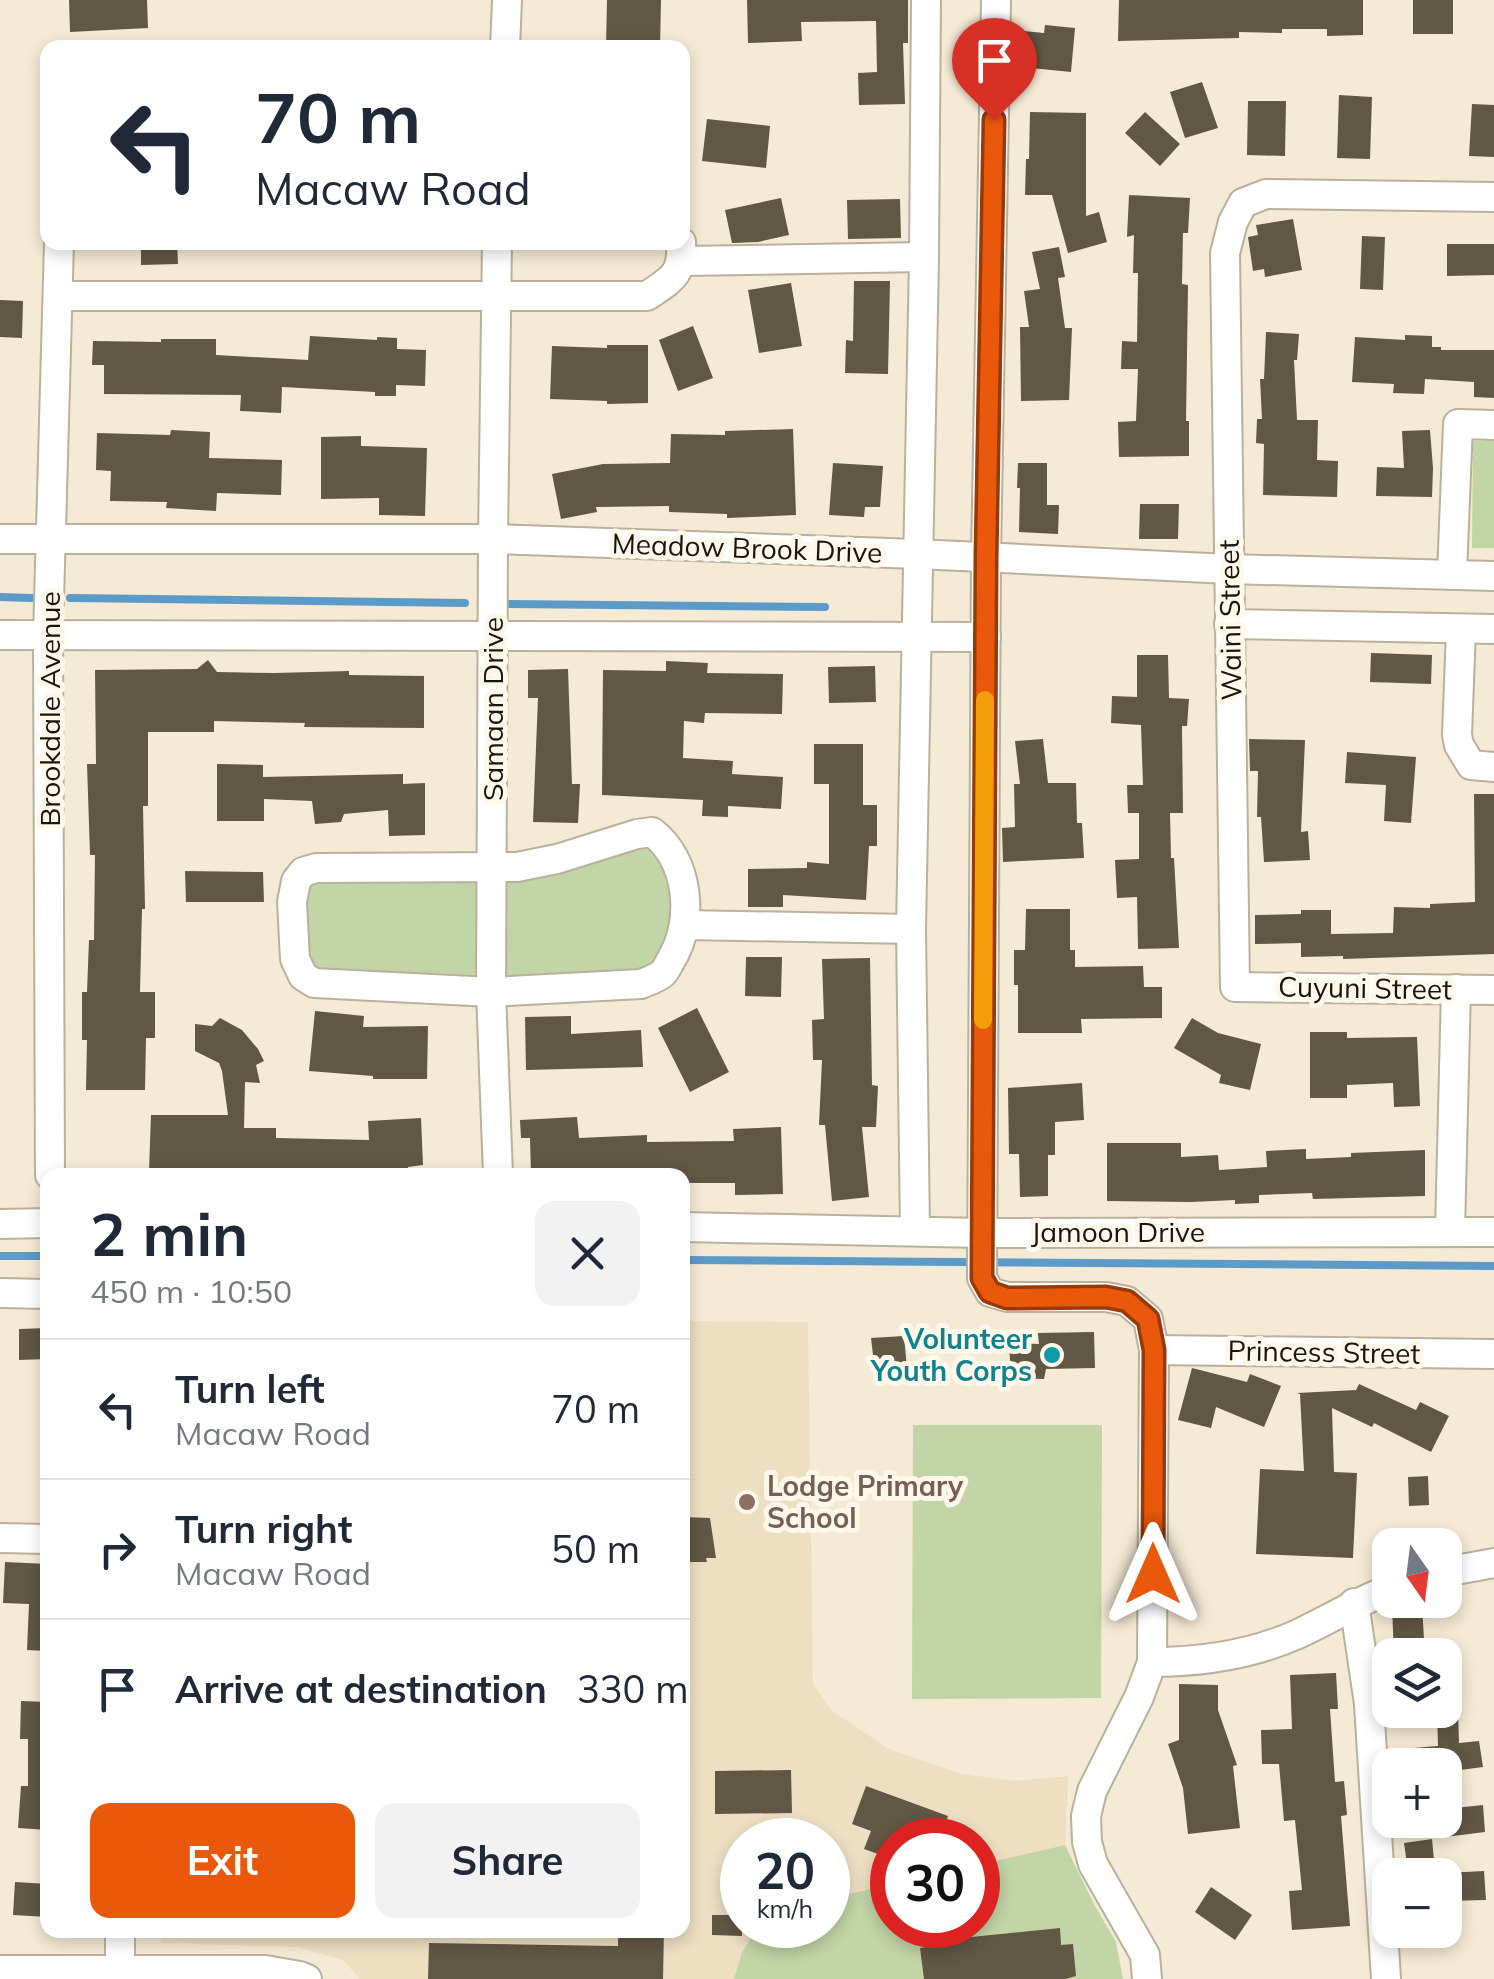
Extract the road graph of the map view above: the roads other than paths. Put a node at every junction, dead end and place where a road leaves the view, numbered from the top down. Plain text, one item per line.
1 (508, 0) edge
2 (926, 0) edge
3 (996, 0) edge
4 (506, 40) edge
5 (1494, 197) edge
6 (59, 250) edge
7 (497, 250) edge
8 (682, 252) edge
9 (924, 257) junction
10 (59, 296) junction
11 (495, 297) junction
12 (1494, 425) edge
13 (493, 539) junction
14 (0, 540) edge
15 (52, 540) junction
16 (918, 554) junction
17 (986, 558) junction
18 (1229, 569) junction
19 (1452, 574) junction
20 (1494, 576) edge
21 (1229, 624) junction
22 (1461, 629) junction
23 (1494, 630) edge
24 (0, 636) edge
25 (493, 636) junction
26 (915, 636) junction
27 (48, 637) junction
28 (986, 638) junction
29 (1494, 766) edge
30 (492, 867) junction
31 (685, 925) junction
32 (911, 929) junction
33 (1235, 987) joint
34 (1456, 989) junction
35 (1494, 990) edge
36 (491, 992) junction
37 (50, 1168) edge
38 (498, 1168) edge
39 (40, 1223) edge
40 (0, 1224) edge
41 (690, 1227) edge
42 (915, 1230) junction
43 (1450, 1230) junction
44 (1494, 1232) edge
45 (982, 1254) junction
46 (0, 1294) edge
47 (40, 1294) edge
48 (1154, 1350) junction
49 (1494, 1354) edge
50 (0, 1538) edge
51 (40, 1539) edge
52 (1494, 1562) edge
53 (1462, 1569) edge
54 (1372, 1596) edge
55 (1354, 1604) junction
56 (1152, 1662) junction
57 (120, 1938) edge
58 (0, 1970) edge
59 (120, 1975) edge
60 (307, 1979) edge
61 (1146, 1979) edge
62 (1386, 1979) edge

1 - 4 street
2 - 9 street
3 - 17 street
5 - 18 street, Waini Street
6 - 10 street, Brookdale Avenue
7 - 11 street, Samaan Drive
8 - 9 street
8 - 11 street
9 - 16 street
10 - 11 street
10 - 15 street, Brookdale Avenue
11 - 13 street, Samaan Drive
12 - 19 street
13 - 15 street, Meadow Brook Drive
13 - 16 street, Meadow Brook Drive
13 - 25 street, Samaan Drive
14 - 15 street, Meadow Brook Drive
15 - 27 street, Brookdale Avenue
16 - 17 street, Meadow Brook Drive
16 - 26 street
17 - 18 street, Meadow Brook Drive
17 - 28 street
18 - 19 street, Meadow Brook Drive
18 - 21 street, Waini Street
19 - 20 street, Meadow Brook Drive
21 - 22 street
21 - 33 street, Waini Street
22 - 23 street
22 - 29 street
24 - 27 street
25 - 26 street
25 - 27 street
25 - 30 street, Samaan Drive
26 - 28 street
26 - 32 street
27 - 37 street, Brookdale Avenue
28 - 45 street
30 - 31 street
30 - 36 street, Samaan Drive
30 - 36 street
31 - 32 street
31 - 36 street
32 - 42 street
33 - 34 street, Cuyuni Street
34 - 35 street, Cuyuni Street
34 - 43 street
36 - 38 street, Samaan Drive
39 - 40 street
41 - 42 street, Jamoon Drive
42 - 45 street, Jamoon Drive
43 - 44 street, Jamoon Drive
43 - 45 street, Jamoon Drive
45 - 48 street
46 - 47 street
48 - 49 street, Princess Street
48 - 56 street
50 - 51 street
52 - 53 street
54 - 55 street
55 - 56 street
55 - 62 street
56 - 61 street
57 - 59 street
58 - 59 street
59 - 60 street

